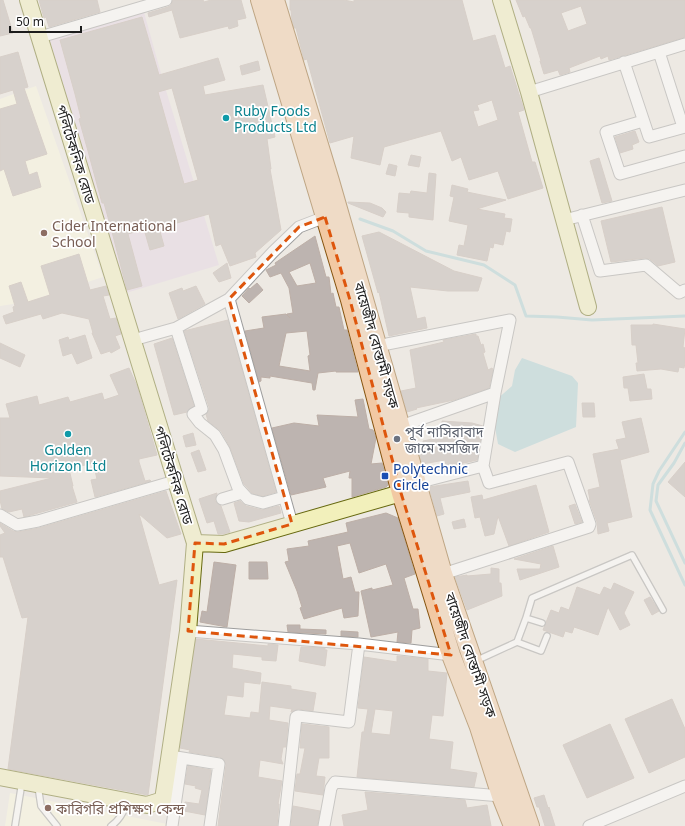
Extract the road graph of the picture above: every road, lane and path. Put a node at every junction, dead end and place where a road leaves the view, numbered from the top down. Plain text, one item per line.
1 (28, 0) edge
2 (166, 0) edge
3 (260, 0) edge
4 (275, 0) edge
5 (501, 0) edge
6 (40, 37) junction
7 (685, 44) edge
8 (659, 52) junction
9 (624, 62) junction
10 (529, 92) junction
11 (643, 121) junction
12 (684, 127) edge
13 (685, 156) edge
14 (685, 190) edge
15 (582, 215) junction
16 (325, 218) junction
17 (564, 220) junction
18 (685, 290) edge
19 (229, 299) junction
20 (588, 307) dead end
21 (176, 328) junction
22 (133, 340) junction
23 (377, 346) junction
24 (495, 393) junction
25 (400, 426) junction
26 (483, 466) junction
27 (175, 481) junction
28 (417, 483) junction
29 (242, 492) junction
30 (401, 493) junction
31 (284, 497) junction
32 (222, 499) dead end
33 (0, 515) edge
34 (292, 524) junction
35 (194, 542) junction
36 (443, 574) junction
37 (662, 610) dead end
38 (526, 618) junction
39 (542, 623) dead end
40 (188, 630) junction
41 (547, 636) dead end
42 (517, 642) junction
43 (359, 644) junction
44 (451, 655) junction
45 (482, 658) dead end
46 (176, 757) junction
47 (0, 777) edge
48 (30, 783) junction
49 (685, 786) edge
50 (501, 796) junction
51 (128, 802) junction
52 (15, 826) edge
53 (57, 826) edge
54 (111, 826) edge
55 (172, 826) edge
56 (210, 826) edge
57 (284, 826) edge
58 (324, 826) edge
59 (513, 826) edge
60 (530, 826) edge
61 (589, 826) edge

1 - 6 main road, পলিটেকনিক রোড
2 - 6 street
3 - 16 main road, বায়েজীদ বোস্তামী সড়ক
4 - 23 main road, বায়েজীদ বোস্তামী সড়ক
5 - 10 main road
6 - 22 main road, পলিটেকনিক রোড
7 - 8 street
8 - 9 street
8 - 12 street
9 - 10 street
9 - 11 street
10 - 17 main road
11 - 12 street
11 - 13 street
14 - 15 street
15 - 17 street
15 - 18 street
16 - 19 street
16 - 30 main road, বায়েজীদ বোস্তামী সড়ক
17 - 20 main road
19 - 21 street
19 - 31 street
21 - 22 street
21 - 29 street
22 - 27 main road, পলিটেকনিক রোড
23 - 24 street
23 - 25 main road, বায়েজীদ বোস্তামী সড়ক
24 - 25 street
24 - 26 street
25 - 28 main road, বায়েজীদ বোস্তামী সড়ক
26 - 28 street
26 - 36 street
27 - 33 street
27 - 35 main road, পলিটেকনিক রোড
28 - 36 main road, বায়েজীদ বোস্তামী সড়ক
29 - 31 street
29 - 32 street
30 - 34 main road
30 - 44 main road, বায়েজীদ বোস্তামী সড়ক
31 - 34 street
34 - 35 main road
35 - 40 main road, পলিটেকনিক রোড
36 - 60 main road, বায়েজীদ বোস্তামী সড়ক
37 - 38 lane
38 - 39 lane
38 - 42 lane
40 - 43 street
40 - 46 main road, পলিটেকনিক রোড
41 - 42 lane
42 - 45 lane
43 - 44 street
43 - 57 street
44 - 50 main road, বায়েজীদ বোস্তামী সড়ক
46 - 51 main road, পলিটেকনিক রোড
46 - 55 street
46 - 56 street
47 - 48 main road, পলিটেকনিক রোড
48 - 51 main road, পলিটেকনিক রোড
48 - 52 lane
48 - 53 lane
49 - 61 street
50 - 58 street
50 - 59 main road, বায়েজীদ বোস্তামী সড়ক
51 - 54 lane

